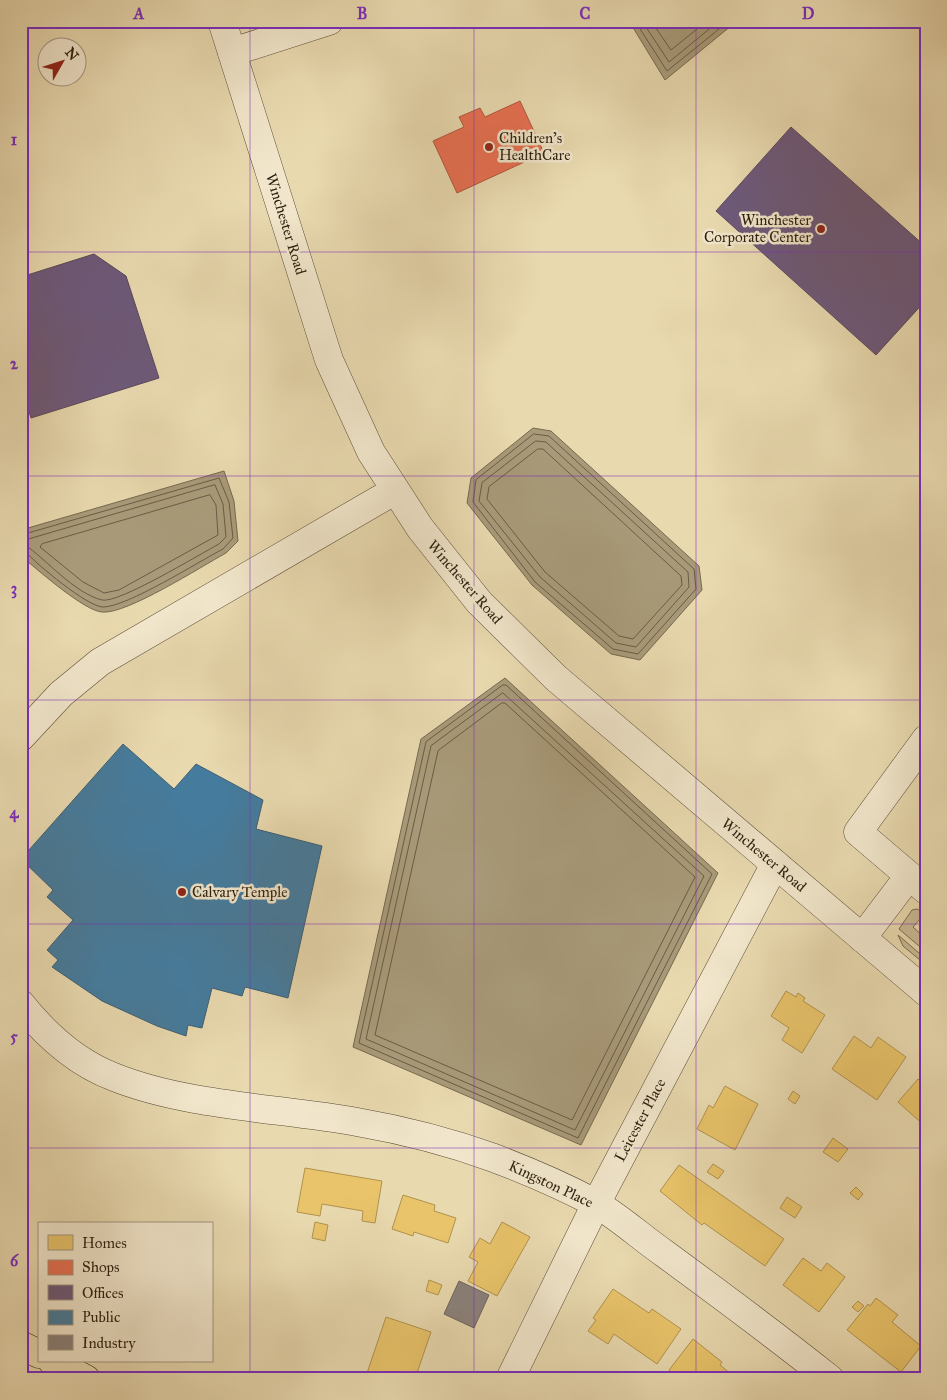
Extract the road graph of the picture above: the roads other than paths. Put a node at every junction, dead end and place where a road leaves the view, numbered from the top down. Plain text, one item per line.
1 (222, 21) edge
2 (329, 21) edge
3 (232, 52) junction
4 (394, 492) junction
5 (21, 737) edge
6 (926, 739) edge
7 (775, 864) junction
8 (917, 883) edge
9 (862, 938) junction
10 (926, 992) edge
11 (21, 1004) edge
12 (596, 1204) junction
13 (21, 1345) edge
14 (38, 1354) edge
15 (54, 1362) edge
16 (86, 1379) edge
17 (510, 1379) edge
18 (830, 1379) edge

1 - 3 street, Winchester Road
2 - 3 street
3 - 4 street, Winchester Road
4 - 5 street
4 - 7 street, Winchester Road
6 - 8 street
7 - 9 street, Winchester Road
7 - 12 street, Leicester Place
8 - 9 street
9 - 10 street, Winchester Road
11 - 12 street, Kingston Place
12 - 17 street, Leicester Place
12 - 18 street, Kingston Place
13 - 14 highway
15 - 16 highway

